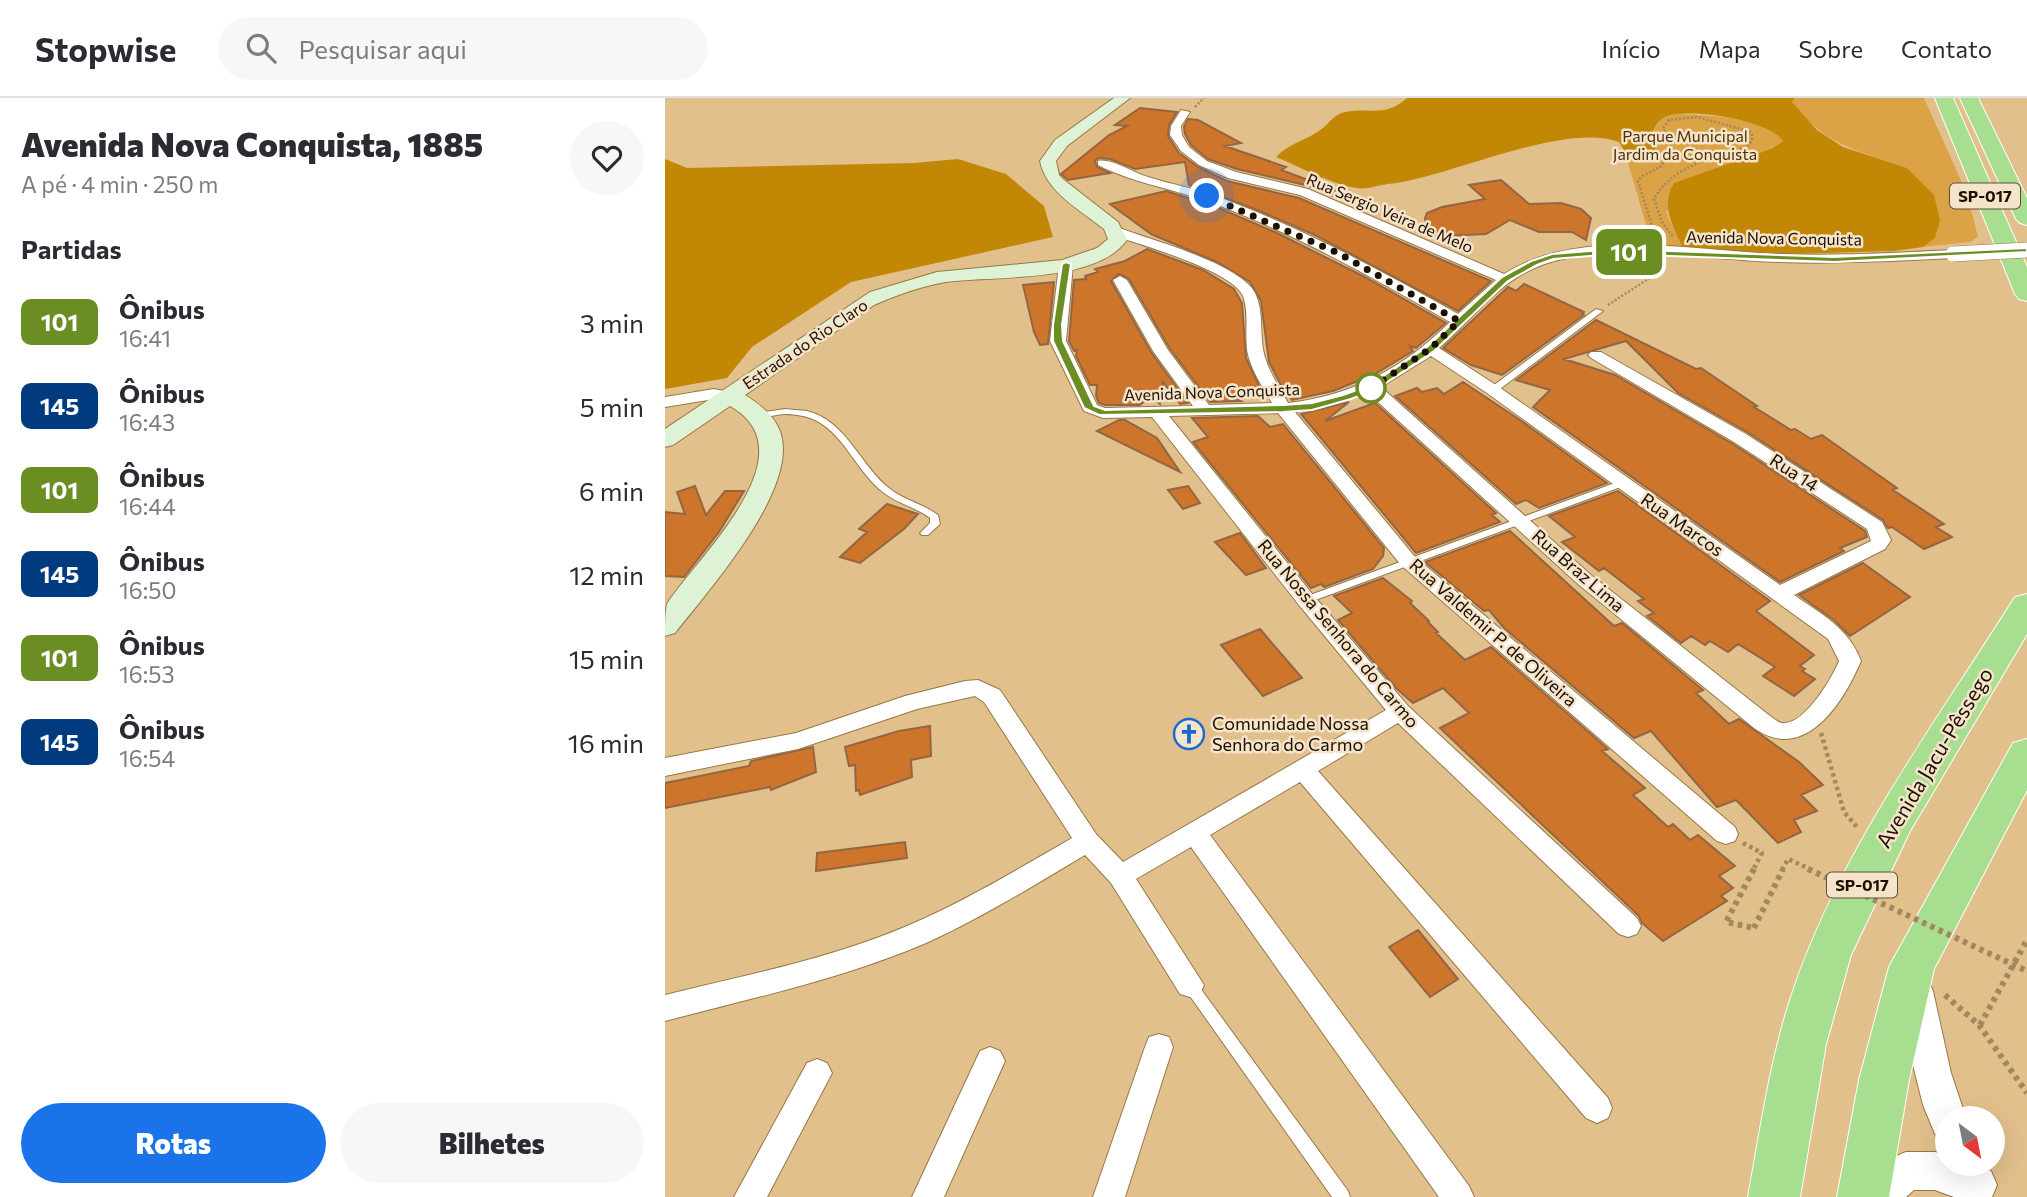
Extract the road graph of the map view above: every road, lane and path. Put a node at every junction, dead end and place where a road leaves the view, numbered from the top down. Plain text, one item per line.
1 (1123, 98) edge
2 (1944, 98) edge
3 (1969, 98) edge
4 (1185, 112) dead end
5 (1102, 163) dead end
6 (2027, 219) edge
7 (1117, 232) junction
8 (1674, 237) dead end
9 (2027, 250) edge
10 (1660, 252) junction
11 (1066, 264) junction
12 (1505, 279) junction
13 (1120, 280) dead end
14 (2027, 293) edge
15 (1599, 310) joint
16 (1459, 321) junction
17 (1430, 349) junction
18 (1596, 355) dead end
19 (1371, 388) junction
20 (1493, 390) junction
21 (728, 397) junction
22 (665, 402) edge
23 (1283, 408) junction
24 (1204, 410) junction
25 (1157, 412) junction
26 (758, 415) junction
27 (665, 440) edge
28 (1623, 483) junction
29 (1523, 522) junction
30 (925, 533) dead end
31 (1408, 561) junction
32 (1779, 594) junction
33 (1306, 600) junction
34 (2027, 605) edge
35 (665, 626) edge
36 (1400, 712) junction
37 (1804, 724) junction
38 (2027, 753) edge
39 (665, 767) edge
40 (1302, 768) junction
41 (1193, 831) junction
42 (1726, 834) joint
43 (1087, 841) junction
44 (1882, 842) junction
45 (1120, 876) junction
46 (1628, 926) dead end
47 (2027, 940) edge
48 (1912, 967) junction
49 (2027, 971) edge
50 (1190, 985) joint
51 (665, 1008) edge
52 (1979, 1025) junction
53 (1159, 1047) dead end
54 (990, 1061) dead end
55 (817, 1073) dead end
56 (2027, 1093) edge
57 (1942, 1106) edge
58 (1597, 1108) dead end
59 (1975, 1182) edge
60 (750, 1197) edge
61 (928, 1197) edge
62 (1109, 1197) edge
63 (1342, 1197) edge
64 (1458, 1197) edge
65 (1774, 1197) edge
66 (1863, 1197) edge
67 (1877, 1197) edge

1 - 7 main road
2 - 14 highway, SP-017
3 - 6 highway, SP-017
4 - 12 street, Rua Sergio Veira de Melo
5 - 16 street
7 - 11 main road, Estrada do Rio Claro
7 - 23 street, Rua Valdemir P. de Oliveira
8 - 10 path
9 - 10 street, Avenida Nova Conquista, bridge
10 - 12 street, Avenida Nova Conquista
10 - 15 path
11 - 21 main road, Estrada do Rio Claro
11 - 25 street, Avenida Nova Conquista
12 - 16 street, Avenida Nova Conquista
13 - 24 street
15 - 20 lane
16 - 17 street, Avenida Nova Conquista
17 - 19 street, Avenida Nova Conquista
17 - 20 street, Rua Marcos
18 - 32 street, Rua 14
19 - 23 street, Avenida Nova Conquista
19 - 29 street, Rua Braz Lima
20 - 28 street, Rua Marcos
21 - 22 street
21 - 26 main road
21 - 27 main road, Estrada do Rio Claro
23 - 24 street, Avenida Nova Conquista
23 - 31 street, Rua Valdemir P. de Oliveira
24 - 25 street, Avenida Nova Conquista
25 - 33 street, Rua Nossa Senhora do Carmo
26 - 30 lane
26 - 35 main road
28 - 29 lane
28 - 32 street, Rua Marcos
29 - 31 lane
29 - 37 street, Rua Braz Lima
31 - 33 lane
31 - 42 street, Rua Valdemir P. de Oliveira
32 - 37 street, Rua Marcos
33 - 36 street, Rua Nossa Senhora do Carmo
34 - 44 highway, Avenida Jacu-Pêssego / SP-017
36 - 40 street
36 - 46 street, Rua Nossa Senhora do Carmo
37 - 44 path
38 - 48 highway
39 - 43 street
40 - 41 street
40 - 58 street
41 - 45 street
41 - 64 street
42 - 49 path, bridge
43 - 45 street
43 - 51 street
44 - 65 highway, Avenida Jacu-Pêssego / SP-017
45 - 50 street
47 - 52 path
48 - 52 path
48 - 57 street
48 - 66 highway
50 - 63 lane
52 - 56 path
53 - 62 street
54 - 61 street
55 - 60 street
59 - 67 street

